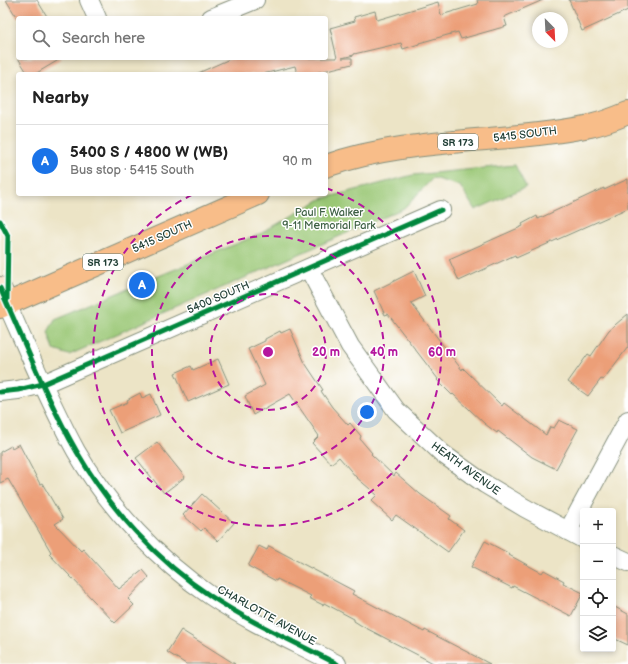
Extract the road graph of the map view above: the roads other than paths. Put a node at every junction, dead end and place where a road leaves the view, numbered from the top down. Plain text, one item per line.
1 (89, 0) edge
2 (255, 0) edge
3 (97, 16) edge
4 (215, 16) edge
5 (628, 113) edge
6 (328, 165) edge
7 (253, 196) edge
8 (441, 210) dead end
9 (309, 269) junction
10 (2, 300) edge
11 (43, 384) junction
12 (0, 392) edge
13 (628, 420) edge
14 (576, 535) edge
15 (616, 556) edge
16 (628, 562) edge
17 (336, 664) edge

1 - 3 street
2 - 4 street
5 - 6 main road, 5415 SOUTH / SR 173
7 - 10 main road, 5415 SOUTH / SR 173
8 - 9 street, 5400 SOUTH
9 - 11 street, 5400 SOUTH
9 - 14 street, HEATH AVENUE
10 - 11 street, CHARLOTTE AVENUE
11 - 12 street, 5400 SOUTH
11 - 17 street, CHARLOTTE AVENUE
13 - 14 street
15 - 16 street

